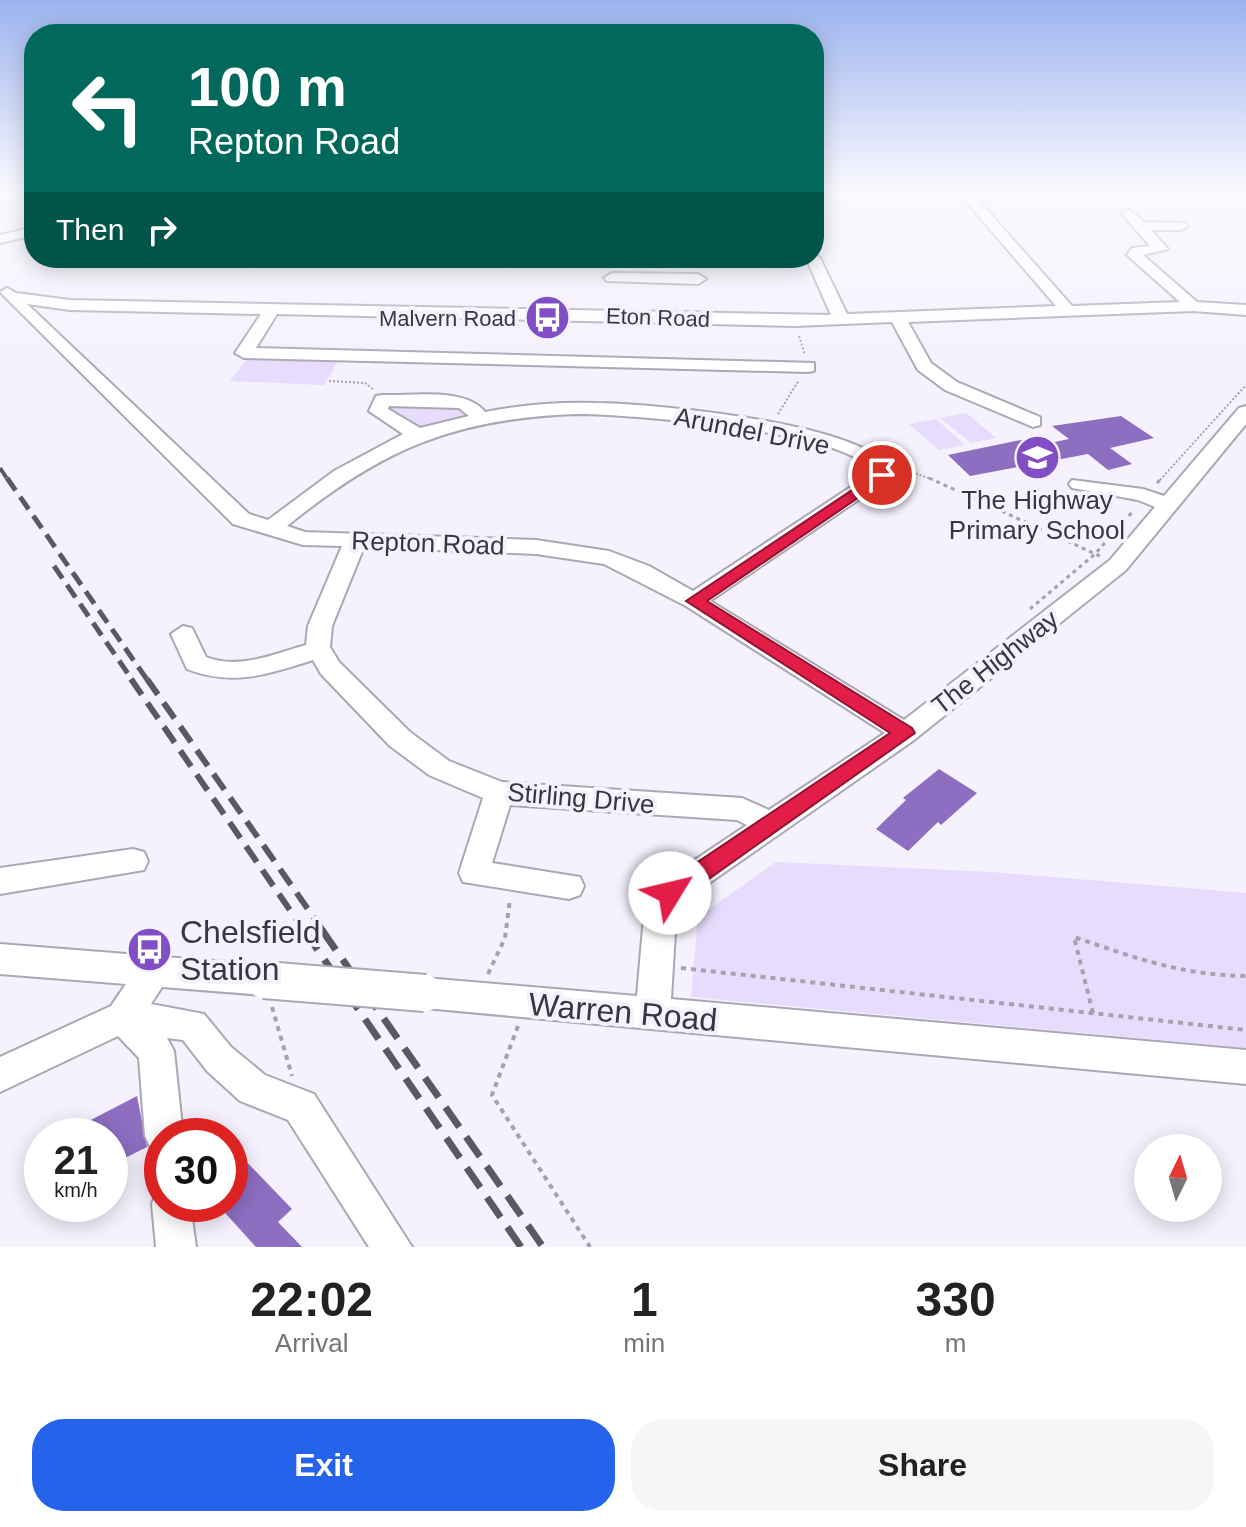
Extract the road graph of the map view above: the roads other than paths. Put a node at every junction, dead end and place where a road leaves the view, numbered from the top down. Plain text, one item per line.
1 (1015, 250) edge
2 (1150, 250) edge
3 (610, 268) edge
4 (818, 268) edge
5 (612, 278) junction
6 (698, 279) dead end
7 (6, 292) edge
8 (70, 305) junction
9 (1193, 306) junction
10 (273, 308) junction
11 (1246, 310) edge
12 (1068, 311) junction
13 (612, 315) junction
14 (30, 316) junction
15 (897, 317) junction
16 (841, 319) junction
17 (808, 367) dead end
18 (1246, 412) edge
19 (480, 418) junction
20 (1033, 421) dead end
21 (418, 435) junction
22 (1079, 484) dead end
23 (1152, 498) junction
24 (269, 530) junction
25 (355, 542) junction
26 (694, 601) junction
27 (183, 634) dead end
28 (320, 650) junction
29 (905, 733) junction
30 (499, 793) junction
31 (769, 824) junction
32 (133, 861) dead end
33 (0, 881) edge
34 (569, 886) dead end
35 (0, 959) edge
36 (154, 971) junction
37 (653, 1014) junction
38 (123, 1017) junction
39 (1246, 1067) edge
40 (0, 1075) edge
41 (162, 1118) edge
42 (173, 1222) edge
43 (176, 1247) edge
44 (392, 1247) edge

1 - 12 street
2 - 9 street
3 - 5 street
4 - 16 street
5 - 6 street
5 - 13 street
7 - 8 street, Eton Road
7 - 14 street, Repton Road
8 - 10 street, Eton Road
8 - 14 street, Eton Road
9 - 11 street, Eton Road
9 - 12 street, Eton Road
10 - 13 street, Eton Road
10 - 17 street
12 - 15 street, Eton Road
13 - 16 street, Eton Road
14 - 24 street, Repton Road
15 - 16 street, Eton Road
15 - 20 street
18 - 23 street, The Highway
19 - 21 street, Arundel Drive
19 - 21 street
19 - 26 street, Arundel Drive
21 - 24 street, Arundel Drive
22 - 23 street
23 - 29 street, The Highway
24 - 25 street, Repton Road
25 - 26 street, Repton Road
25 - 28 street
26 - 29 street, Repton Road
27 - 28 street
28 - 30 street, Stirling Drive
29 - 31 street, The Highway
30 - 31 street, Stirling Drive
30 - 34 street
31 - 37 street, The Highway
32 - 33 street
35 - 36 street, Warren Road
36 - 37 street, Warren Road, bridge
36 - 38 street
37 - 39 street, Warren Road
38 - 40 street
38 - 41 street
38 - 44 street
42 - 43 street

